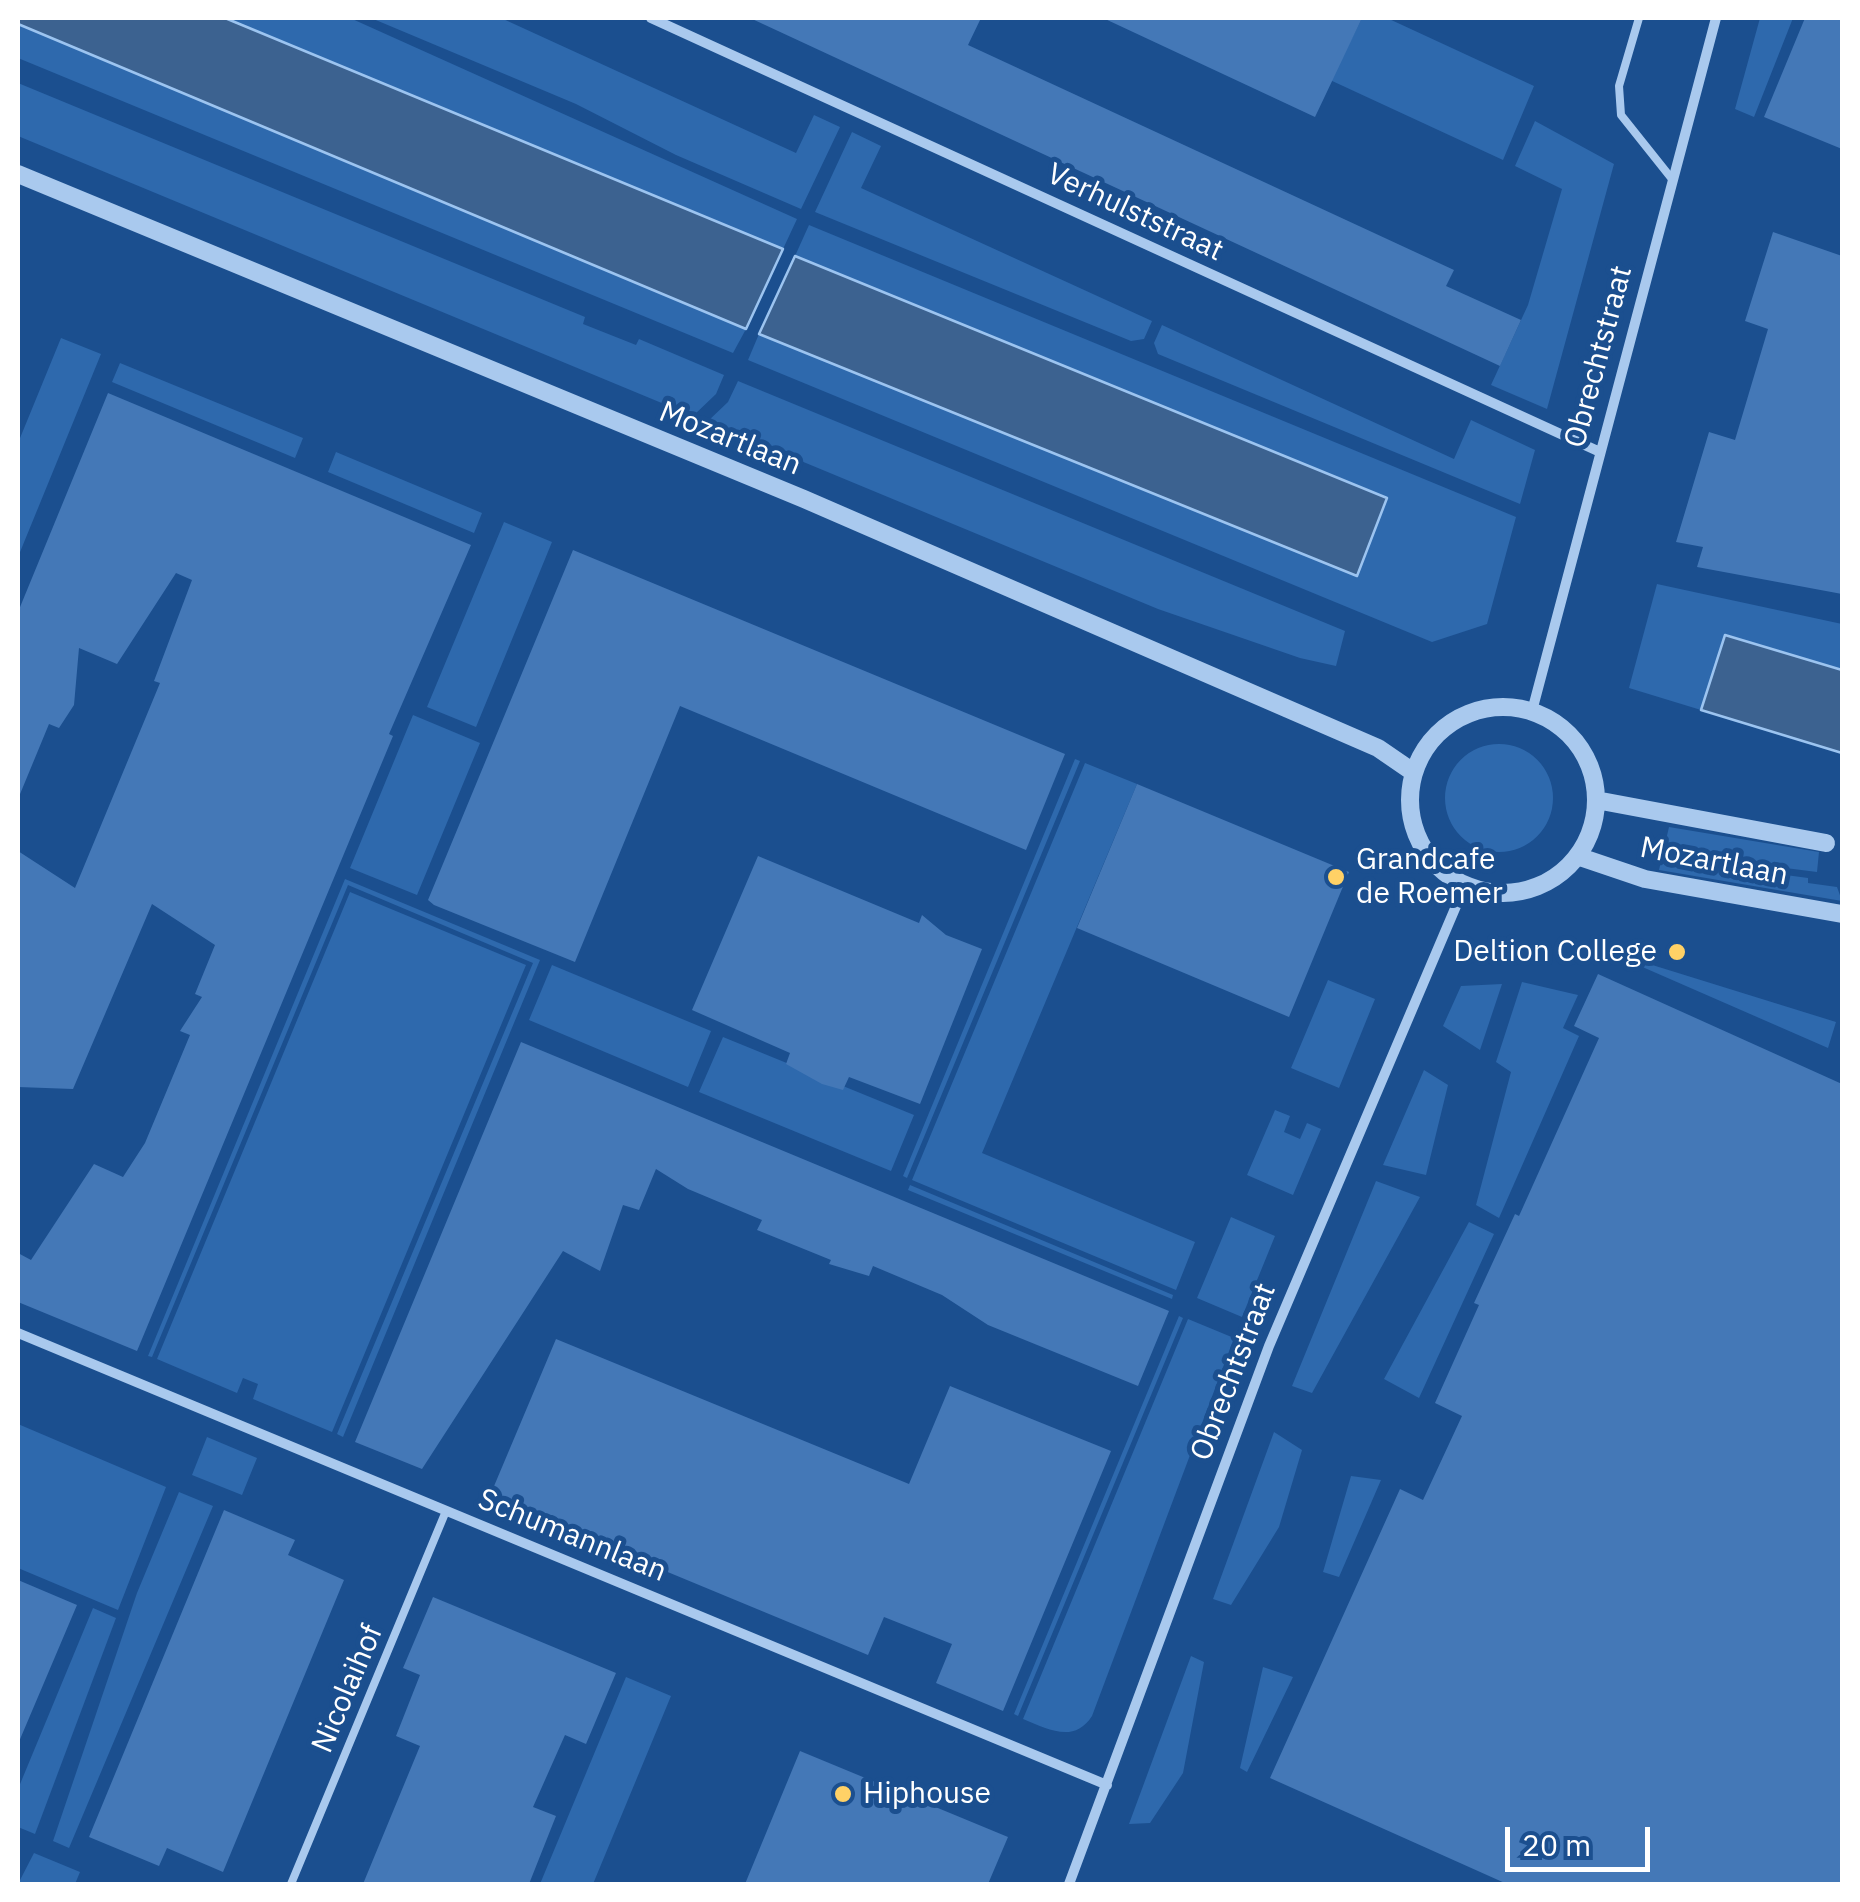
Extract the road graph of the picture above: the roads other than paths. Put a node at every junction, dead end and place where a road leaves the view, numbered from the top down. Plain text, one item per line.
1 (651, 18) edge
2 (1639, 18) edge
3 (1716, 18) edge
4 (18, 174) edge
5 (1672, 180) junction
6 (1600, 452) junction
7 (1532, 711) junction
8 (1414, 772) junction
9 (1596, 800) junction
10 (1826, 843) dead end
11 (1576, 856) junction
12 (1465, 885) junction
13 (1842, 914) edge
14 (18, 1333) edge
15 (446, 1511) junction
16 (1106, 1785) junction
17 (291, 1884) edge
18 (1068, 1884) edge

1 - 6 street, Verhulststraat
2 - 5 lane
3 - 5 street, Obrechtstraat
4 - 8 street, Mozartlaan
5 - 6 street, Obrechtstraat
6 - 7 street, Obrechtstraat
7 - 8 street
7 - 9 street
8 - 12 street
9 - 10 street, Mozartlaan
9 - 11 street
11 - 12 street
11 - 13 street, Mozartlaan
12 - 16 street, Obrechtstraat
14 - 15 street, Schumannlaan
15 - 16 street, Schumannlaan
15 - 17 lane, Nicolaihof
16 - 18 street, Obrechtstraat

